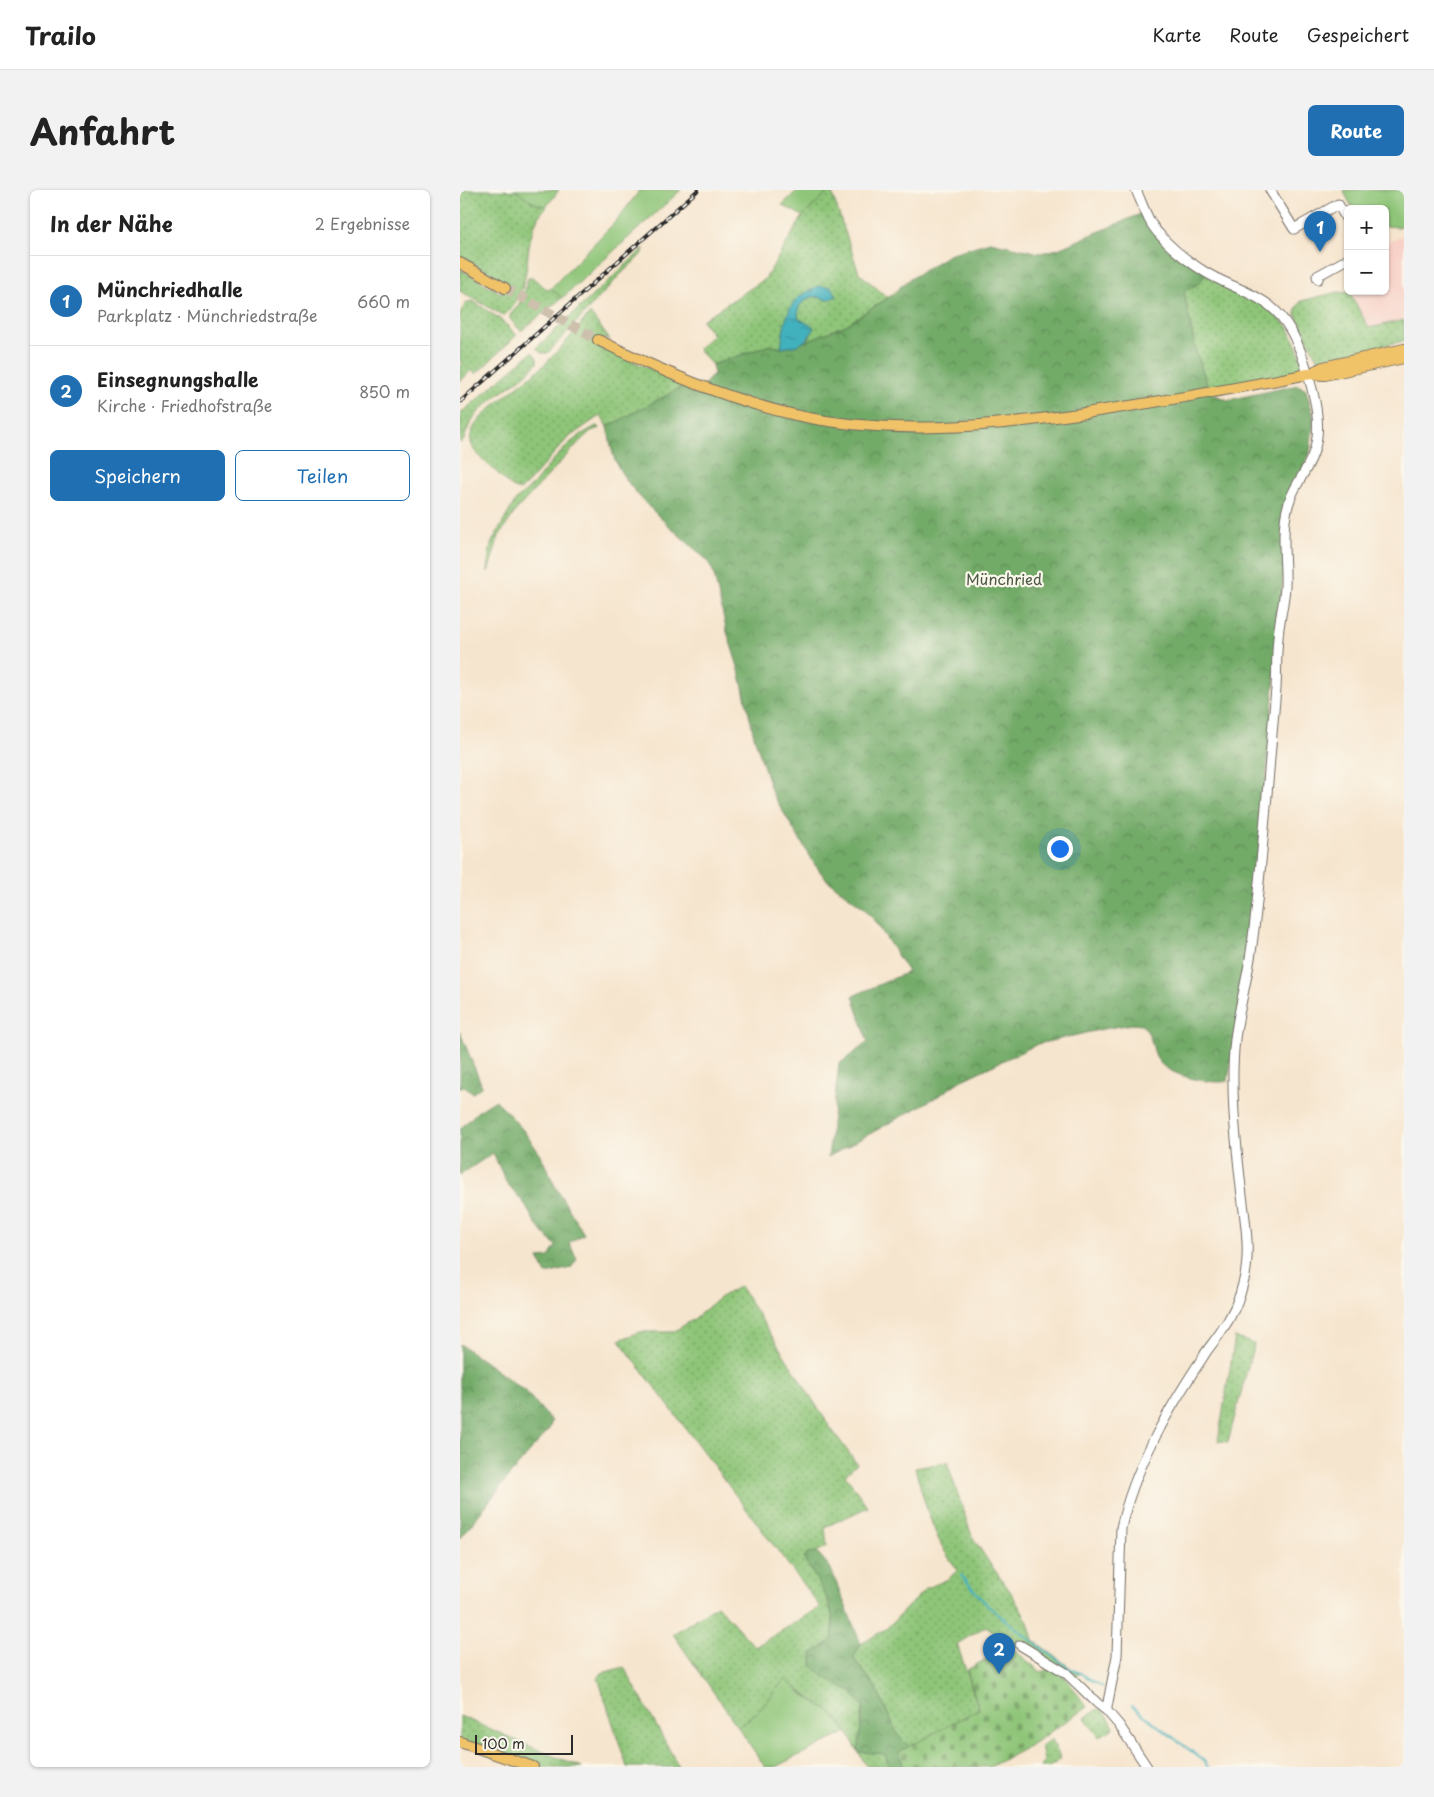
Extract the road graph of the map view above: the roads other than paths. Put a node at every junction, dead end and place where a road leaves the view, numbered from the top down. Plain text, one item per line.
1 (1136, 190) edge
2 (1270, 190) edge
3 (1344, 215) edge
4 (1344, 261) edge
5 (460, 263) edge
6 (1318, 279) dead end
7 (505, 288) tunnel mouth
8 (598, 340) tunnel mouth
9 (1404, 349) edge
10 (1404, 358) edge
11 (1308, 374) junction
12 (1020, 1645) dead end
13 (1106, 1708) junction
14 (460, 1742) edge
15 (533, 1767) edge
16 (1146, 1767) edge

1 - 11 street
2 - 3 street
4 - 6 street
5 - 7 main road
8 - 11 main road
9 - 11 main road
10 - 11 main road
11 - 13 street
12 - 13 street
13 - 16 street
14 - 15 main road

